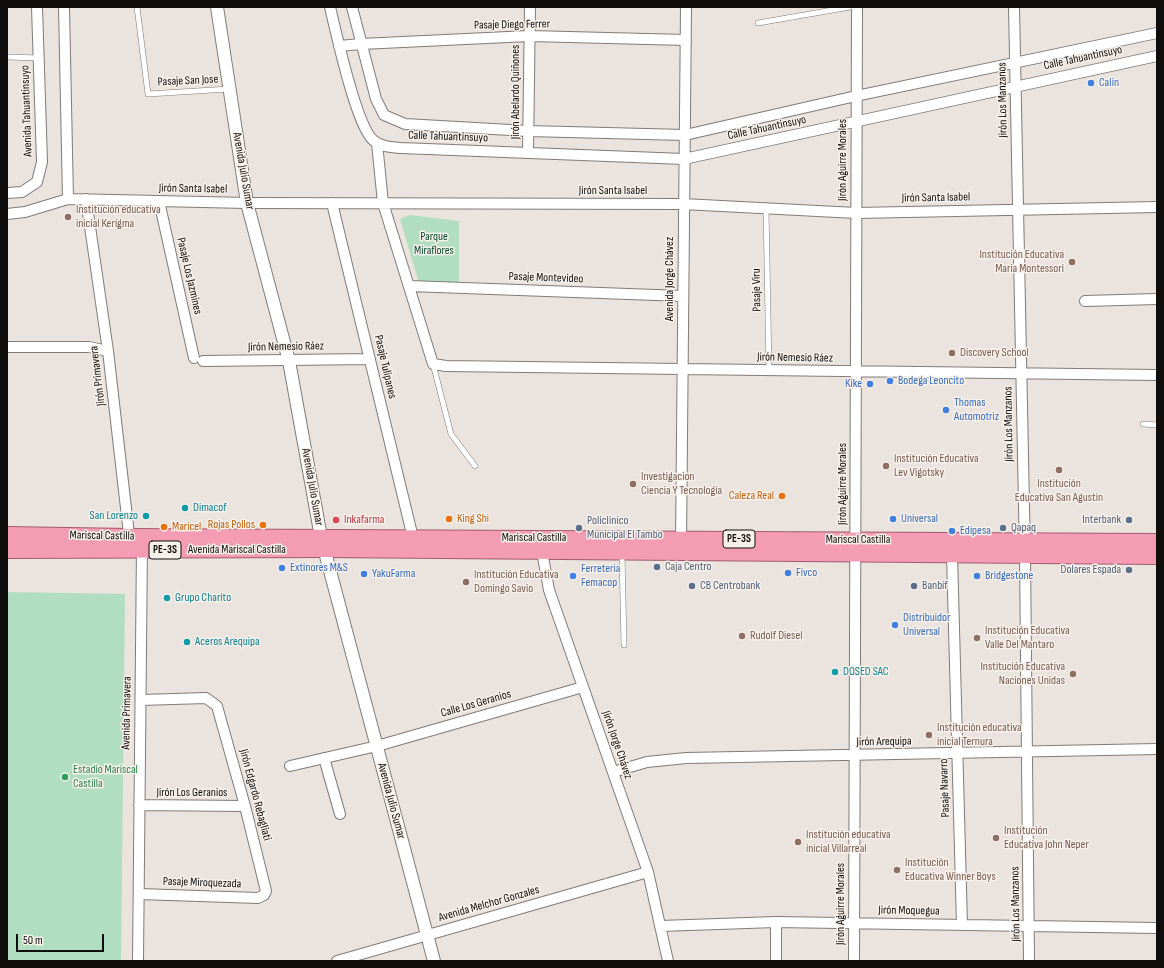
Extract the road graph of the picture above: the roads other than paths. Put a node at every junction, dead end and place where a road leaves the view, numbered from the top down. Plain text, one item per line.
1 (37, 7) edge
2 (64, 7) edge
3 (137, 7) edge
4 (217, 7) edge
5 (330, 7) edge
6 (352, 7) edge
7 (530, 7) edge
8 (686, 7) edge
9 (850, 7) edge
10 (857, 7) edge
11 (1014, 7) edge
12 (758, 23) dead end
13 (1157, 33) edge
14 (529, 36) junction
15 (686, 40) junction
16 (361, 44) junction
17 (339, 46) junction
18 (1157, 56) edge
19 (7, 58) edge
20 (39, 58) junction
21 (1016, 62) junction
22 (1016, 86) junction
23 (230, 89) junction
24 (856, 96) junction
25 (856, 121) junction
26 (528, 131) junction
27 (685, 134) junction
28 (377, 143) junction
29 (528, 153) junction
30 (684, 159) junction
31 (7, 193) edge
32 (68, 199) junction
33 (86, 199) junction
34 (159, 201) junction
35 (247, 203) junction
36 (332, 203) junction
37 (383, 203) junction
38 (683, 204) junction
39 (1157, 207) edge
40 (766, 208) junction
41 (1018, 210) junction
42 (856, 213) junction
43 (7, 214) edge
44 (409, 286) junction
45 (683, 296) junction
46 (1157, 299) edge
47 (1085, 301) dead end
48 (7, 347) edge
49 (108, 351) junction
50 (199, 359) joint
51 (370, 359) junction
52 (289, 361) junction
53 (433, 364) junction
54 (682, 369) junction
55 (769, 370) junction
56 (856, 371) junction
57 (1022, 374) junction
58 (1157, 375) edge
59 (1143, 424) dead end
60 (1157, 425) edge
61 (475, 466) dead end
62 (7, 535) edge
63 (413, 538) junction
64 (1157, 542) edge
65 (322, 543) junction
66 (136, 544) junction
67 (541, 545) junction
68 (681, 545) junction
69 (856, 547) junction
70 (1025, 548) junction
71 (7, 550) edge
72 (622, 551) junction
73 (952, 554) junction
74 (1157, 556) edge
75 (624, 645) dead end
76 (583, 687) junction
77 (141, 700) junction
78 (376, 746) junction
79 (1157, 749) edge
80 (1027, 752) junction
81 (957, 753) junction
82 (855, 755) junction
83 (324, 758) junction
84 (290, 766) dead end
85 (613, 772) junction
86 (139, 805) junction
87 (245, 806) junction
88 (340, 814) dead end
89 (648, 872) junction
90 (138, 894) junction
91 (264, 895) joint
92 (776, 922) junction
93 (854, 923) junction
94 (962, 925) junction
95 (660, 926) junction
96 (1029, 926) junction
97 (1157, 928) edge
98 (427, 935) junction
99 (138, 961) edge
100 (337, 961) edge
101 (434, 961) edge
102 (668, 961) edge
103 (776, 961) edge
104 (854, 961) edge
105 (1029, 961) edge

1 - 20 street, Avenida Tahuantinsuyo
2 - 32 street
3 - 23 lane, Pasaje San Jose
4 - 23 street, Avenida Julio Sumar
5 - 17 street
6 - 16 street
7 - 14 street, Jirón Abelardo Quiñones
8 - 15 street, Avenida Jorge Chávez
9 - 12 lane
10 - 24 street, Jirón Aguirre Morales
11 - 21 street, Jirón Los Manzanos
13 - 21 street, Calle Tahuantinsuyo
14 - 15 street, Pasaje Diego Ferrer
14 - 16 street, Pasaje Diego Ferrer
14 - 26 street, Jirón Abelardo Quiñones
15 - 27 street, Avenida Jorge Chávez
16 - 17 street, Pasaje Diego Ferrer
16 - 26 street, Calle Tahuantinsuyo
17 - 28 street
18 - 22 street, Calle Tahuantinsuyo
19 - 20 lane
20 - 31 street, Avenida Tahuantinsuyo
21 - 22 street, Jirón Los Manzanos
21 - 24 street, Calle Tahuantinsuyo
22 - 25 street, Calle Tahuantinsuyo
22 - 41 street, Jirón Los Manzanos
23 - 35 street, Avenida Julio Sumar
24 - 25 street, Jirón Aguirre Morales
24 - 27 street, Calle Tahuantinsuyo
25 - 30 street, Calle Tahuantinsuyo
25 - 42 street, Jirón Aguirre Morales
26 - 27 street, Calle Tahuantinsuyo
26 - 29 street, Jirón Abelardo Quiñones
27 - 30 street, Avenida Jorge Chávez
28 - 29 street, Calle Tahuantinsuyo
28 - 37 street
29 - 30 street, Calle Tahuantinsuyo
30 - 38 street, Avenida Jorge Chávez
32 - 33 street, Jirón Santa Isabel
32 - 43 street
33 - 34 street, Jirón Santa Isabel
33 - 49 street, Jirón Primavera
34 - 35 street, Jirón Santa Isabel
34 - 50 street, Pasaje Los Jazmines
35 - 36 street, Jirón Santa Isabel
35 - 52 street, Avenida Julio Sumar
36 - 37 street, Jirón Santa Isabel
36 - 51 street, Pasaje Tulipanes
37 - 38 street, Jirón Santa Isabel
37 - 44 street
38 - 40 street, Jirón Santa Isabel
38 - 45 street, Avenida Jorge Chávez
39 - 41 street, Jirón Santa Isabel
40 - 42 street, Jirón Santa Isabel
40 - 55 lane, Pasaje Viru
41 - 42 street, Jirón Santa Isabel
41 - 57 street, Jirón Los Manzanos
42 - 56 street, Jirón Aguirre Morales
44 - 45 street, Pasaje Montevideo
44 - 53 street
45 - 54 street, Avenida Jorge Chávez
46 - 47 street
48 - 49 street
49 - 66 street, Jirón Primavera
50 - 52 street, Jirón Nemesio Ráez
51 - 52 street, Jirón Nemesio Ráez
51 - 63 street, Pasaje Tulipanes
52 - 65 street, Avenida Julio Sumar
53 - 54 street, Jirón Nemesio Ráez
53 - 61 lane
54 - 55 street, Jirón Nemesio Ráez
54 - 68 street, Avenida Jorge Chávez
55 - 56 street, Jirón Nemesio Ráez
56 - 57 street, Jirón Nemesio Ráez
56 - 69 street, Jirón Aguirre Morales
57 - 58 street, Jirón Nemesio Ráez
57 - 70 street, Jirón Los Manzanos
59 - 60 lane
62 - 66 highway, Mariscal Castilla / PE-3S
63 - 65 highway, Mariscal Castilla / PE-3S
63 - 67 highway, Mariscal Castilla / PE-3S
64 - 70 highway, Mariscal Castilla / PE-3S
65 - 66 highway, Avenida Mariscal Castilla / PE-3S
65 - 67 highway, Mariscal Castilla / PE-3S
65 - 78 street, Avenida Julio Sumar
66 - 71 highway, Avenida Mariscal Castilla / PE-3S
66 - 77 street, Avenida Primavera
67 - 68 highway, Mariscal Castilla / PE-3S
67 - 72 highway, Mariscal Castilla / PE-3S
67 - 76 street, Jirón Jorge Chávez
68 - 69 highway, Mariscal Castilla / PE-3S
68 - 72 highway, Mariscal Castilla / PE-3S
69 - 70 highway, Mariscal Castilla / PE-3S
69 - 73 highway, Mariscal Castilla / PE-3S
69 - 82 street, Jirón Aguirre Morales
70 - 73 highway, Mariscal Castilla / PE-3S
70 - 74 highway, Mariscal Castilla / PE-3S
70 - 80 street, Jirón Los Manzanos
72 - 75 lane
73 - 81 street, Pasaje Navarro
76 - 78 street, Calle Los Geranios
76 - 85 street, Jirón Jorge Chávez
77 - 86 street, Avenida Primavera
77 - 87 street, Jirón Edgardo Rebagliati
78 - 83 street, Calle Los Geranios
78 - 98 street, Avenida Julio Sumar
79 - 80 street, Jirón Arequipa
80 - 81 street, Jirón Arequipa
80 - 96 street, Jirón Los Manzanos
81 - 82 street, Jirón Arequipa
81 - 94 street, Pasaje Navarro
82 - 85 street, Jirón Arequipa
82 - 93 street, Jirón Aguirre Morales
83 - 84 street, Calle Los Geranios
83 - 88 street
85 - 89 street, Jirón Jorge Chávez
86 - 87 street, Jirón Los Geranios
86 - 90 street, Avenida Primavera
87 - 91 street, Jirón Edgardo Rebagliati
89 - 95 street, Jirón Jorge Chávez
89 - 98 street, Avenida Melchor Gonzales
90 - 91 street, Pasaje Miroquezada
90 - 99 street, Avenida Primavera
92 - 93 street, Jirón Moquegua
92 - 95 street, Jirón Moquegua
92 - 103 street
93 - 94 street, Jirón Moquegua
93 - 104 street, Jirón Aguirre Morales
94 - 96 street, Jirón Moquegua
95 - 102 street, Jirón Jorge Chávez
96 - 97 street, Jirón Moquegua
96 - 105 street, Jirón Los Manzanos
98 - 100 street, Avenida Melchor Gonzales
98 - 101 street, Avenida Julio Sumar

